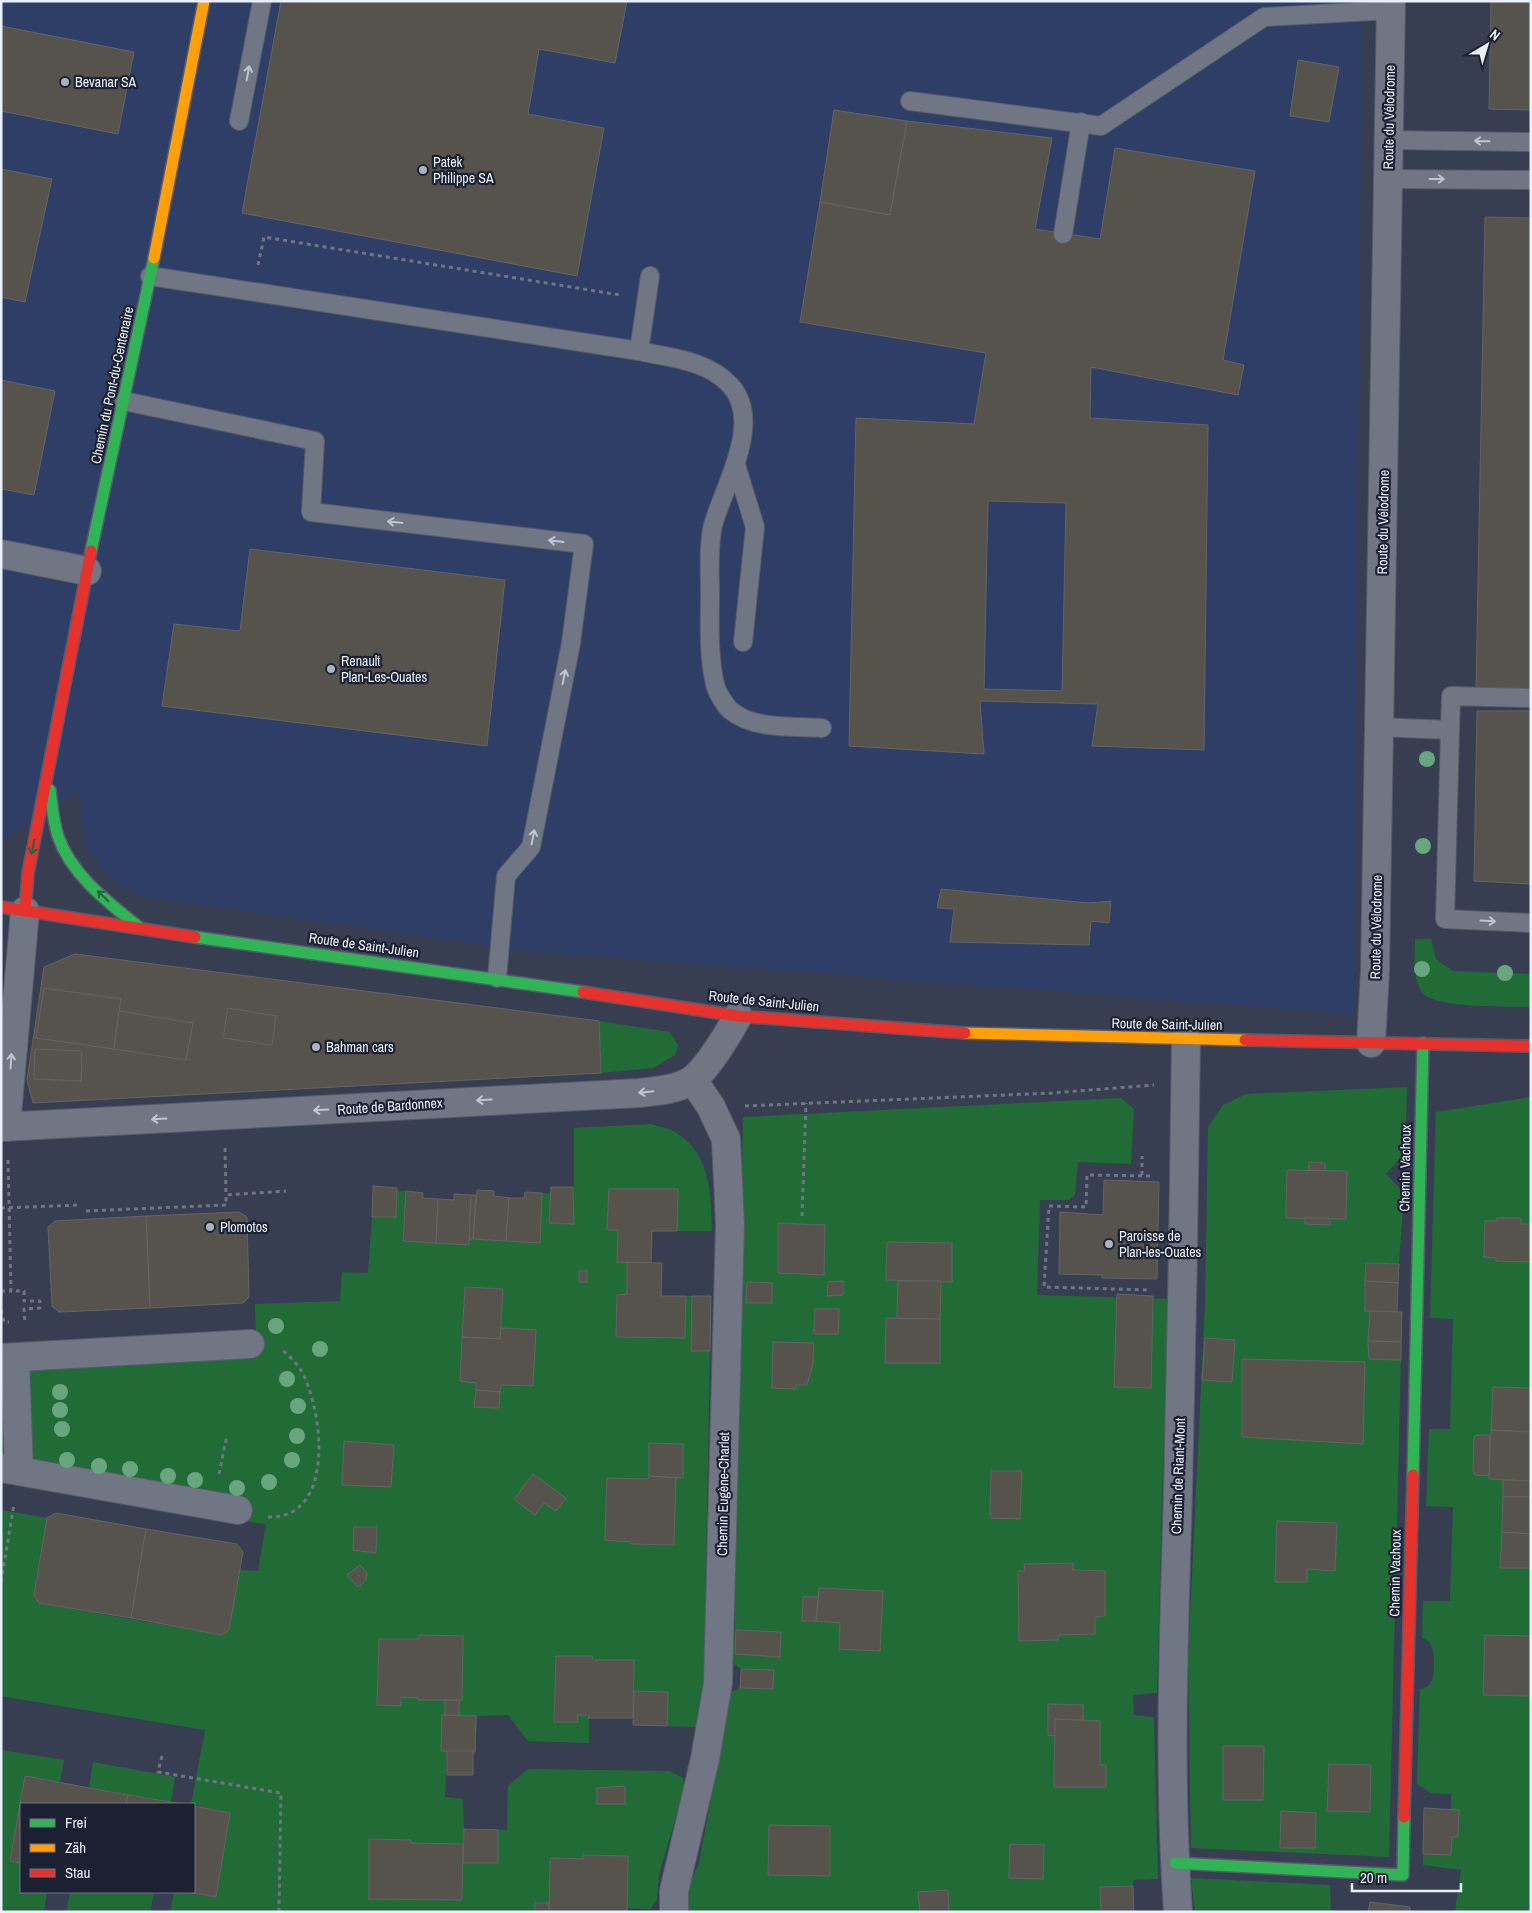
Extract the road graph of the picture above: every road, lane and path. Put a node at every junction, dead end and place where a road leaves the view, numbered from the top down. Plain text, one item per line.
1 (204, 1) edge
2 (262, 1) edge
3 (1391, 6) edge
4 (910, 101) dead end
5 (239, 121) dead end
6 (1081, 122) junction
7 (1388, 140) junction
8 (1531, 142) edge
9 (1388, 179) junction
10 (1531, 180) edge
11 (1063, 234) dead end
12 (150, 276) junction
13 (650, 276) dead end
14 (253, 292) junction
15 (646, 300) junction
16 (639, 351) junction
17 (124, 401) junction
18 (736, 465) junction
19 (1, 554) edge
20 (87, 571) junction
21 (743, 642) dead end
22 (1531, 698) edge
23 (1380, 727) junction
24 (822, 728) dead end
25 (1450, 730) junction
26 (47, 774) junction
27 (13, 909) edge
28 (1531, 923) edge
29 (140, 928) junction
30 (497, 978) junction
31 (738, 1016) junction
32 (1186, 1039) junction
33 (1371, 1043) junction
34 (1423, 1043) junction
35 (1531, 1046) edge
36 (692, 1080) junction
37 (806, 1103) dead end
38 (5, 1135) edge
39 (225, 1139) dead end
40 (1142, 1156) dead end
41 (1142, 1175) junction
42 (1150, 1176) dead end
43 (286, 1192) dead end
44 (226, 1195) junction
45 (80, 1205) dead end
46 (9, 1207) junction
47 (1, 1208) edge
48 (86, 1211) dead end
49 (802, 1216) dead end
50 (1183, 1290) junction
51 (11, 1291) junction
52 (1, 1292) edge
53 (1, 1301) edge
54 (24, 1309) dead end
55 (1, 1310) edge
56 (25, 1321) dead end
57 (250, 1344) joint
58 (8, 1358) edge
59 (227, 1435) dead end
60 (10, 1470) edge
61 (212, 1505) junction
62 (238, 1510) joint
63 (1, 1582) edge
64 (162, 1756) dead end
65 (1175, 1863) junction
66 (279, 1912) edge
67 (674, 1912) edge
68 (1178, 1912) edge

1 - 12 street, Chemin du Pont-du-Centenaire
5 -> 2 lane
3 - 6 lane
3 - 7 street, Route du Vélodrome
4 - 6 lane
6 - 11 lane
8 -> 7 lane
7 - 9 street, Route du Vélodrome
9 -> 10 lane
9 - 23 street, Route du Vélodrome
12 - 14 lane
12 - 17 street, Chemin du Pont-du-Centenaire
13 - 15 lane
14 - 15 path
14 - 16 lane
15 - 16 lane
16 - 18 lane
17 - 20 street, Chemin du Pont-du-Centenaire
30 -> 17 lane
18 - 21 lane
18 - 24 lane
19 - 20 street
20 - 26 street, Chemin du Pont-du-Centenaire
22 - 25 lane
23 - 25 lane
23 - 33 street, Route du Vélodrome
25 -> 28 lane
26 -> 27 street, Chemin du Pont-du-Centenaire
29 -> 26 street, Chemin du Pont-du-Centenaire
27 - 29 street, Route de Saint-Julien
38 -> 27 street
29 - 30 street, Route de Saint-Julien
30 - 31 street, Route de Saint-Julien
31 - 32 street, Route de Saint-Julien
31 - 36 street, Route de Bardonnex
32 - 33 street, Route de Saint-Julien
32 - 50 street, Chemin de Riant-Mont
33 - 34 street, Route de Saint-Julien
34 - 35 street, Route de Saint-Julien
34 - 65 street, Chemin Vachoux
36 -> 38 street, Route de Bardonnex
36 - 67 street, Chemin Eugène-Charlet
37 - 49 path
38 - 46 path
39 - 44 path
40 - 41 path
41 - 42 path
41 - 50 path
43 - 44 path
44 - 48 path
45 - 46 path
46 - 47 path
46 - 51 path
50 - 65 street, Chemin de Riant-Mont
51 - 52 path
51 - 54 path
52 - 53 path
55 - 56 path
57 - 58 street
57 - 62 path
58 - 60 street
59 - 61 path
60 - 61 street
60 - 63 path
61 - 62 street
64 - 66 path
65 - 68 street, Chemin de Riant-Mont

